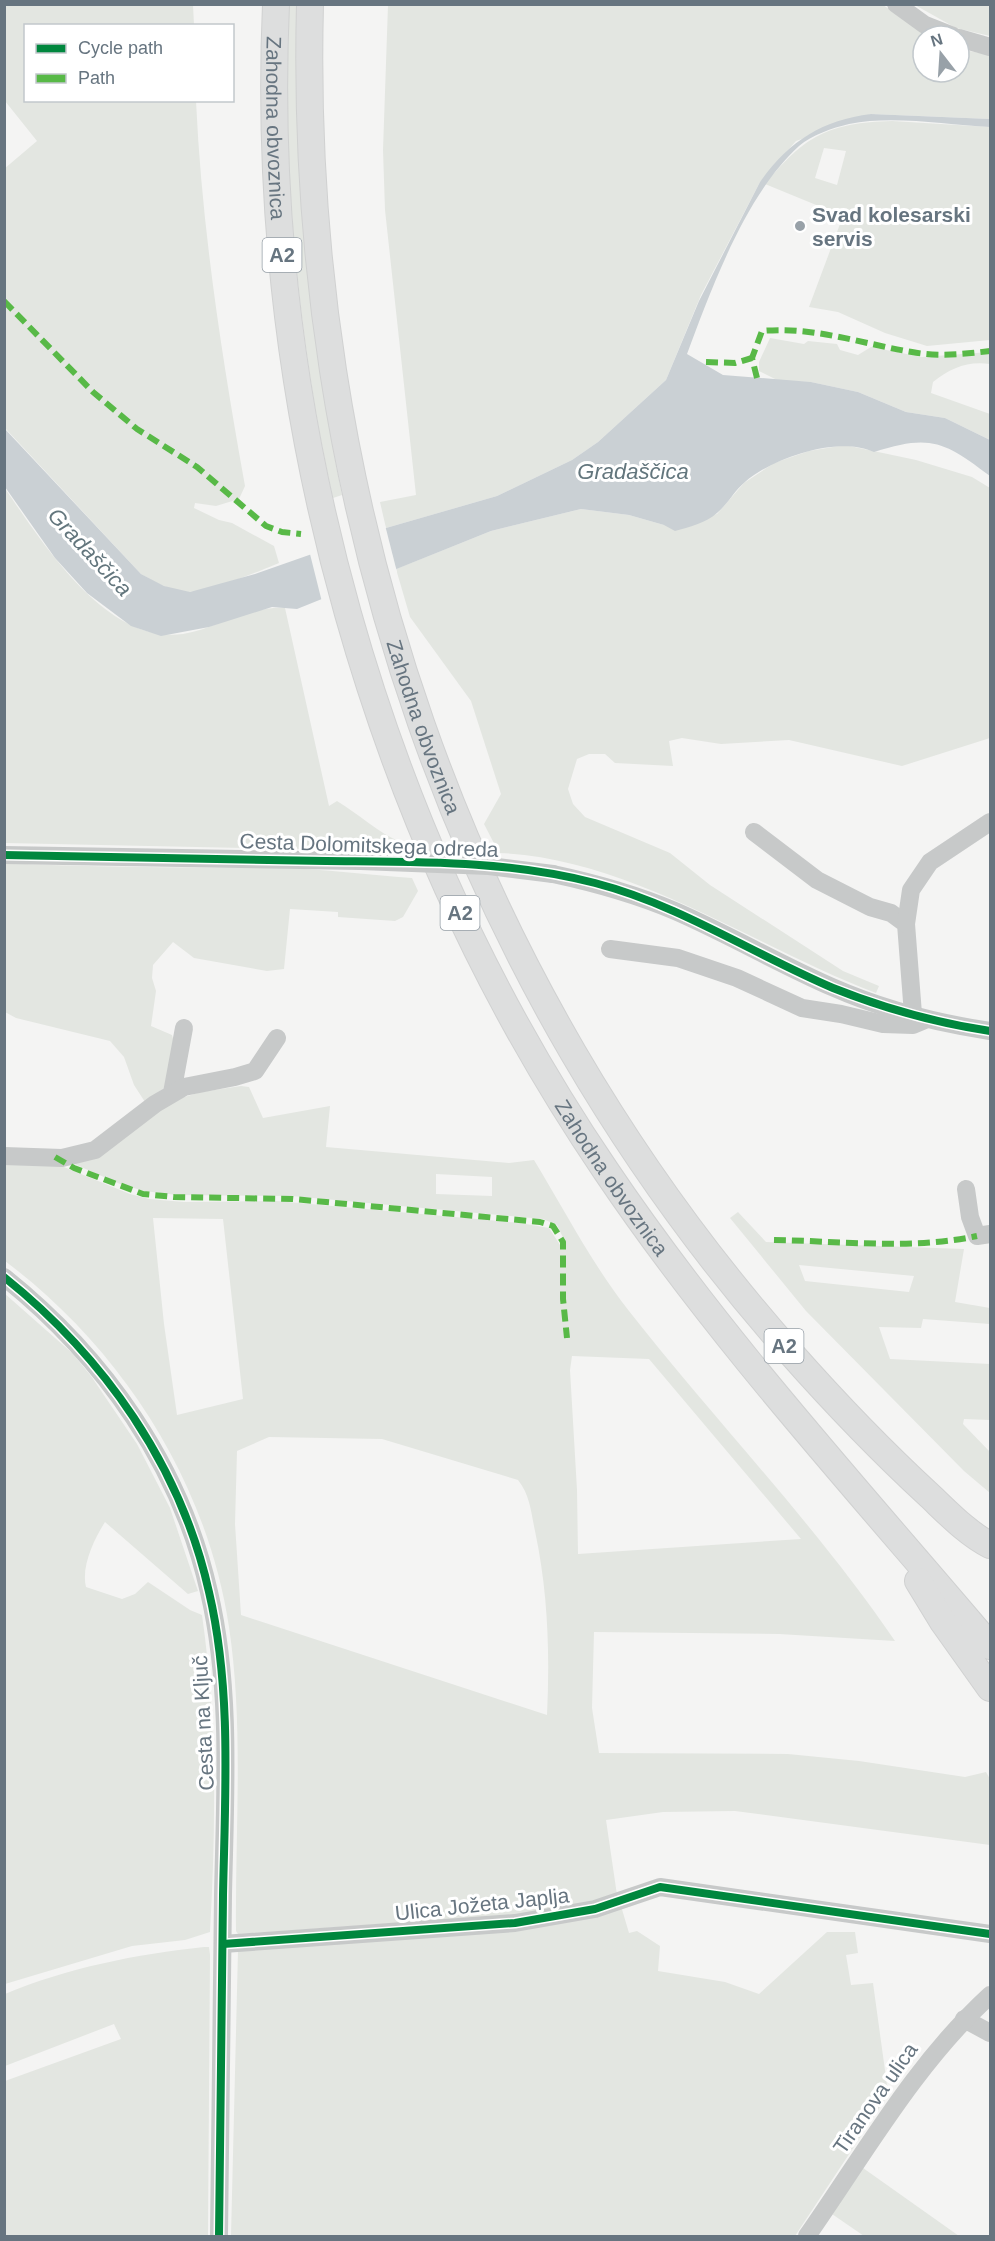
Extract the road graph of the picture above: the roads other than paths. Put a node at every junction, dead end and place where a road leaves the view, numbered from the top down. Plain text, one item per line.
1 (276, 4) edge
2 (310, 4) edge
3 (896, 4) edge
4 (924, 24) edge
5 (971, 41) edge
6 (990, 47) edge
7 (990, 822) edge
8 (754, 832) dead end
9 (4, 855) edge
10 (906, 924) junction
11 (610, 949) dead end
12 (921, 1016) junction
13 (183, 1028) dead end
14 (990, 1030) edge
15 (277, 1038) dead end
16 (172, 1093) junction
17 (4, 1156) edge
18 (966, 1189) dead end
19 (990, 1234) edge
20 (4, 1277) edge
21 (892, 1530) junction
22 (986, 1545) edge
23 (990, 1646) edge
24 (990, 1688) edge
25 (990, 1934) edge
26 (223, 1944) junction
27 (990, 1995) edge
28 (964, 2019) junction
29 (990, 2033) edge
30 (219, 2236) edge
31 (807, 2236) edge

1 - 21 highway, Zahodna obvoznica / A2
2 - 22 highway, Zahodna obvoznica / A2
3 - 4 street
5 - 6 street
7 - 10 street
8 - 10 street
9 - 12 street, Cesta Dolomitskega odreda, bridge
10 - 12 street
11 - 12 street
12 - 14 street, Cesta Dolomitskega odreda
13 - 16 street
15 - 16 street
16 - 17 street
18 - 19 street
20 - 26 street, Cesta na Ključ
21 - 23 highway, Zahodna obvoznica / A2
21 - 24 highway
25 - 26 street, Ulica Jožeta Japlja
26 - 30 street, Cesta na Ključ
27 - 28 street, Tiranova ulica
28 - 29 street
28 - 31 street, Tiranova ulica

